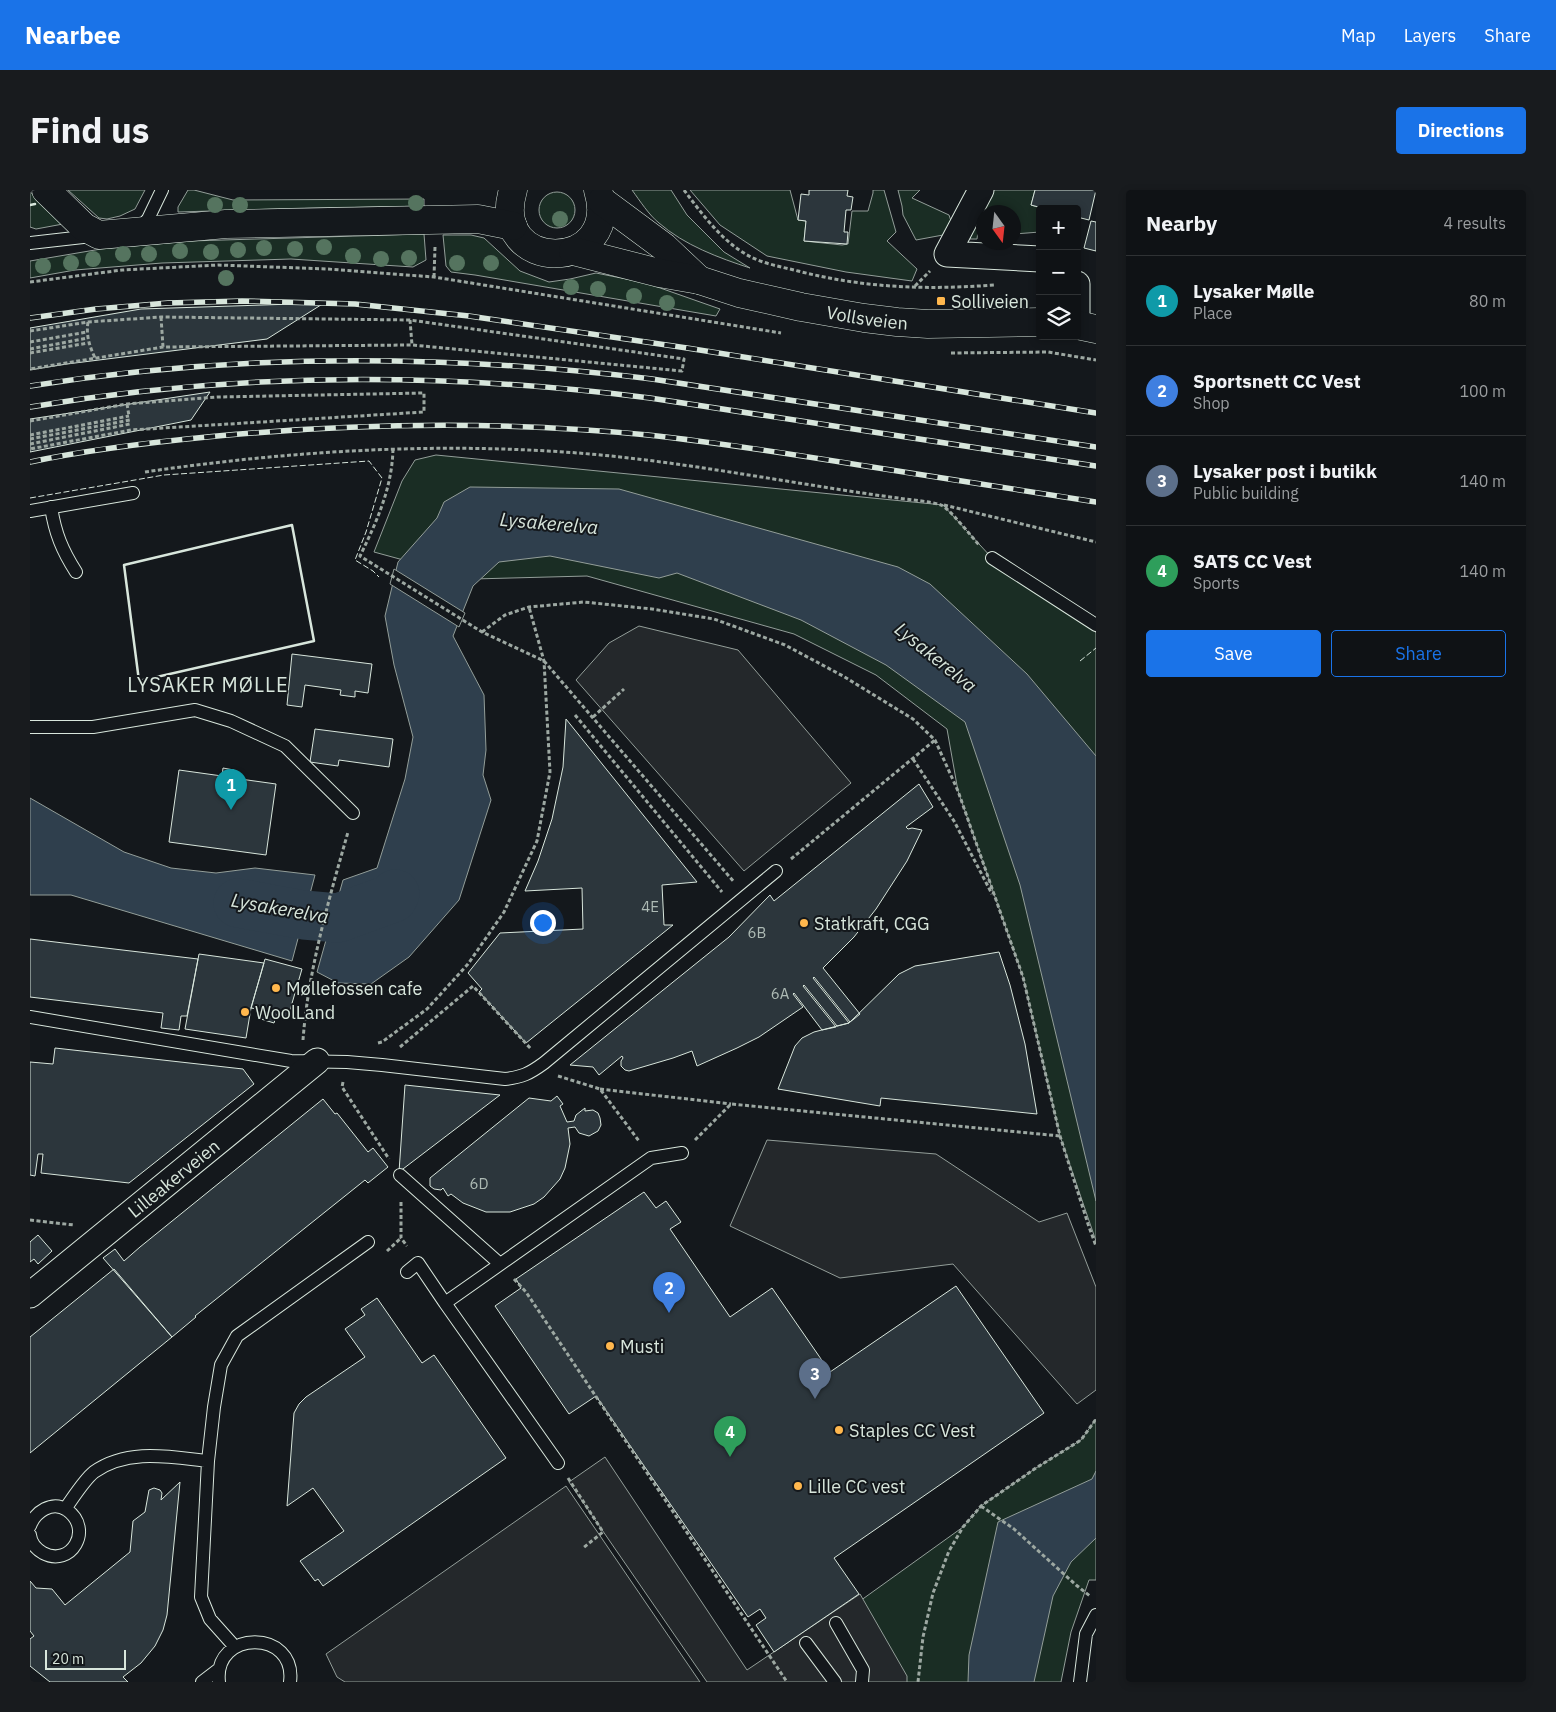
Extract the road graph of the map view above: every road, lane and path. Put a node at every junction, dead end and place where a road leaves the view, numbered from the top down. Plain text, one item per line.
1 (46, 190) edge
2 (162, 190) edge
3 (513, 190) edge
4 (684, 190) edge
5 (981, 190) edge
6 (600, 196) edge
7 (513, 226) junction
8 (136, 232) junction
9 (99, 236) junction
10 (32, 241) edge
11 (435, 243) dead end
12 (572, 251) junction
13 (1036, 259) edge
14 (434, 276) junction
15 (699, 280) junction
16 (30, 282) edge
17 (995, 285) dead end
18 (161, 317) junction
19 (410, 320) junction
20 (88, 322) junction
21 (1036, 322) edge
22 (1081, 326) edge
23 (1096, 329) edge
24 (30, 331) edge
25 (87, 332) junction
26 (788, 334) dead end
27 (88, 341) junction
28 (30, 342) edge
29 (412, 345) junction
30 (163, 347) junction
31 (30, 349) edge
32 (30, 353) edge
33 (950, 353) dead end
34 (94, 358) junction
35 (1096, 360) edge
36 (30, 369) edge
37 (127, 404) junction
38 (130, 420) junction
39 (30, 421) edge
40 (131, 430) junction
41 (30, 437) edge
42 (30, 444) edge
43 (393, 449) junction
44 (30, 450) edge
45 (144, 472) dead end
46 (134, 492) dead end
47 (943, 505) junction
48 (51, 507) junction
49 (30, 511) edge
50 (1096, 542) edge
51 (992, 558) joint
52 (76, 572) dead end
53 (529, 607) junction
54 (1096, 625) edge
55 (482, 632) junction
56 (544, 661) junction
57 (624, 689) dead end
58 (576, 715) dead end
59 (592, 717) junction
60 (30, 727) edge
61 (935, 740) junction
62 (913, 759) junction
63 (353, 813) joint
64 (776, 871) joint
65 (746, 896) junction
66 (998, 905) junction
67 (734, 906) junction
68 (30, 1017) edge
69 (374, 1043) dead end
70 (291, 1061) junction
71 (317, 1061) junction
72 (344, 1079) dead end
73 (600, 1090) dead end
74 (731, 1104) junction
75 (1060, 1136) junction
76 (682, 1153) joint
77 (400, 1175) junction
78 (30, 1220) edge
79 (111, 1229) junction
80 (368, 1242) dead end
81 (1096, 1246) edge
82 (418, 1263) junction
83 (500, 1264) junction
84 (407, 1272) dead end
85 (30, 1295) edge
86 (445, 1304) junction
87 (1096, 1419) edge
88 (208, 1461) junction
89 (558, 1463) joint
90 (981, 1506) junction
91 (65, 1508) junction
92 (30, 1526) edge
93 (30, 1536) edge
94 (583, 1548) dead end
95 (1096, 1600) edge
96 (1096, 1615) edge
97 (836, 1623) dead end
98 (806, 1643) dead end
99 (235, 1647) junction
100 (219, 1676) edge
101 (202, 1682) edge
102 (290, 1682) edge
103 (787, 1682) edge
104 (835, 1682) edge
105 (862, 1682) edge
106 (918, 1682) edge
107 (1080, 1682) edge

1 - 9 main road
2 - 8 lane
3 - 7 main road
4 - 17 path
5 - 13 street
6 - 12 main road
6 - 15 main road, Vollsveien
7 - 8 main road
7 - 12 main road
8 - 9 main road
9 - 10 lane
11 - 14 path
12 - 15 main road, Vollsveien
14 - 16 path
14 - 26 path
15 - 21 main road, Vollsveien
18 - 19 path
18 - 20 path
18 - 30 path
19 - 29 path
19 - 29 path
20 - 24 path
20 - 25 path
22 - 23 main road
25 - 27 path
25 - 28 path
27 - 31 path
27 - 32 path
27 - 34 path
29 - 30 path
30 - 34 path
33 - 35 path
34 - 36 path
37 - 38 path
37 - 39 path
37 - 40 path
38 - 40 path
38 - 41 path
38 - 42 path
40 - 44 path
43 - 45 path
43 - 47 path
43 - 55 path
46 - 48 lane
47 - 50 path
47 - 51 path
48 - 49 lane
48 - 52 lane
51 - 54 lane
53 - 55 path
53 - 56 path
53 - 61 path
55 - 56 path
56 - 59 path
56 - 69 path
57 - 59 path
58 - 67 path
59 - 65 path
60 - 63 lane
61 - 62 path
61 - 66 path
62 - 64 path
62 - 66 path
63 - 70 path
64 - 65 lane
65 - 67 lane
66 - 75 path
67 - 71 lane
68 - 70 lane
70 - 71 lane
71 - 79 street, Lilleakerveien
72 - 77 path
73 - 74 path
74 - 75 path
74 - 76 path
75 - 81 path
76 - 83 lane
77 - 82 path
77 - 83 lane
78 - 79 path
79 - 85 street, Lilleakerveien
80 - 88 lane
82 - 84 lane
82 - 86 lane
83 - 86 lane
83 - 103 path
86 - 89 lane
87 - 90 path
88 - 91 lane
88 - 99 lane
89 - 94 path
90 - 95 path
90 - 106 path
91 - 92 lane
91 - 93 lane
96 - 107 lane
97 - 105 lane
98 - 104 lane
99 - 100 lane
99 - 102 lane
100 - 101 lane

